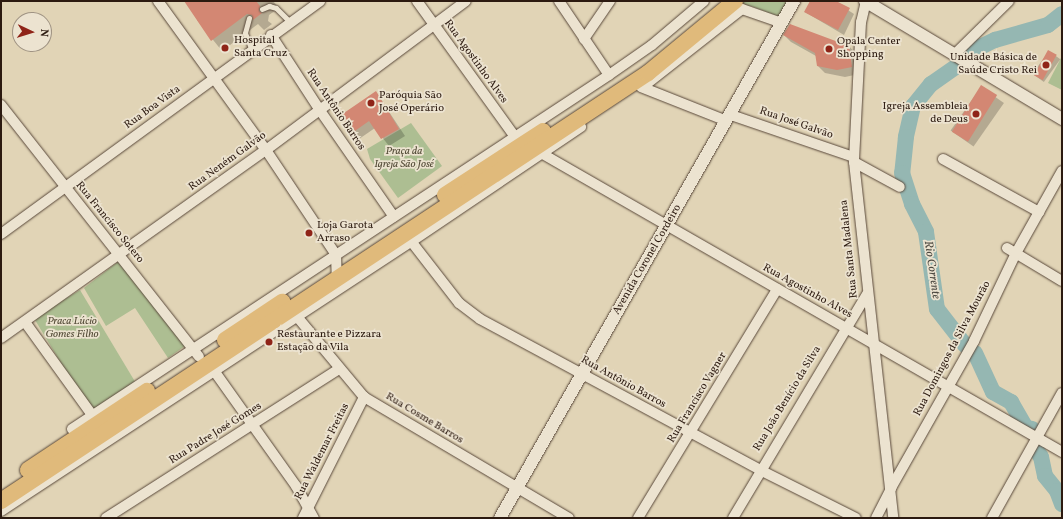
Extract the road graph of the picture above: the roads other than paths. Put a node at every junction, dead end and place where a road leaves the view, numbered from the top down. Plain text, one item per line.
1 (158, 1) edge
2 (320, 1) edge
3 (417, 1) edge
4 (466, 1) edge
5 (559, 1) edge
6 (610, 1) edge
7 (704, 1) edge
8 (720, 1) edge
9 (735, 1) edge
10 (794, 1) edge
11 (866, 1) edge
12 (1009, 1) edge
13 (262, 9) dead end
14 (249, 18) dead end
15 (290, 22) junction
16 (782, 23) junction
17 (433, 24) junction
18 (699, 26) junction
19 (272, 35) junction
20 (584, 39) junction
21 (252, 50) junction
22 (954, 55) junction
23 (609, 75) junction
24 (213, 80) junction
25 (641, 87) junction
26 (1, 105) edge
27 (319, 109) junction
28 (729, 118) junction
29 (1062, 119) edge
30 (514, 137) junction
31 (266, 150) junction
32 (541, 153) junction
33 (943, 159) dead end
34 (854, 160) junction
35 (504, 163) junction
36 (1062, 171) edge
37 (64, 186) junction
38 (900, 187) dead end
39 (1038, 212) junction
40 (394, 217) junction
41 (667, 226) junction
42 (1, 234) edge
43 (409, 238) junction
44 (1007, 248) dead end
45 (1016, 253) junction
46 (120, 254) junction
47 (336, 273) junction
48 (1062, 281) edge
49 (777, 289) junction
50 (867, 294) junction
51 (294, 313) junction
52 (25, 322) junction
53 (845, 327) junction
54 (1, 338) edge
55 (873, 341) junction
56 (204, 360) junction
57 (339, 369) junction
58 (582, 374) junction
59 (947, 386) junction
60 (1062, 392) edge
61 (364, 397) junction
62 (253, 425) junction
63 (72, 429) dead end
64 (93, 433) junction
65 (690, 433) junction
66 (1038, 438) junction
67 (1062, 452) edge
68 (760, 470) junction
69 (1, 488) edge
70 (517, 488) junction
71 (891, 488) junction
72 (1, 501) edge
73 (308, 509) junction
74 (1, 511) edge
75 (106, 518) edge
76 (303, 518) edge
77 (314, 518) edge
78 (500, 518) edge
79 (569, 518) edge
80 (638, 518) edge
81 (733, 518) edge
82 (856, 518) edge
83 (876, 518) edge
84 (893, 518) edge
85 (992, 518) edge

1 - 24 street
2 - 15 street, Rua Boa Vista
3 - 17 street, Rua Agostinho Alves
4 - 17 street, Rua Neném Galvão
5 - 20 street
6 - 20 street
7 - 18 street
8 - 18 main road
9 - 18 main road
10 - 16 street, Avenida Coronel Cordeiro
11 - 22 street
11 - 34 street, Rua Santa Madalena
12 - 22 street
13 - 15 lane
14 - 21 lane
15 - 19 street, Rua Boa Vista
16 - 18 street
16 - 28 street, Avenida Coronel Cordeiro
17 - 27 street, Rua Neném Galvão
17 - 30 street, Rua Agostinho Alves
18 - 23 street
18 - 25 street
18 - 35 main road
19 - 21 street, Rua Boa Vista
19 - 27 street, Rua Antônio Barros
20 - 23 street
21 - 24 street, Rua Boa Vista
22 - 29 street
23 - 30 street
24 - 31 street
24 - 37 street, Rua Boa Vista
25 - 28 street, Rua José Galvão
25 - 32 street
26 - 37 street, Rua Francisco Sotero
27 - 31 street, Rua Neném Galvão
27 - 40 street, Rua Antônio Barros
28 - 34 street, Rua José Galvão
28 - 41 street, Avenida Coronel Cordeiro
30 - 40 street
31 - 46 street, Rua Neném Galvão
31 - 47 street
32 - 41 street, Rua Agostinho Alves
32 - 43 street
33 - 39 street
34 - 38 street, Rua José Galvão
34 - 50 street, Rua Santa Madalena
35 - 43 main road
35 - 47 main road
36 - 39 street, Rua Domingos da Silva Mourão
37 - 42 street, Rua Boa Vista
37 - 46 street, Rua Francisco Sotero
39 - 45 street, Rua Domingos da Silva Mourão
40 - 47 street
41 - 49 street, Rua Agostinho Alves
41 - 58 street, Avenida Coronel Cordeiro
43 - 47 main road
43 - 58 street, Rua Antônio Barros
44 - 45 street
45 - 48 street
45 - 59 street, Rua Domingos da Silva Mourão
46 - 52 street, Rua Neném Galvão
46 - 56 street, Rua Francisco Sotero
47 - 51 main road
47 - 56 main road
49 - 53 street, Rua Agostinho Alves
49 - 65 street, Rua Francisco Vagner
50 - 53 street, Rua João Benício da Silva
50 - 55 street, Rua Santa Madalena
51 - 56 main road
51 - 57 street, Rua Cosme Barros
52 - 54 street, Rua Neném Galvão
52 - 64 street
53 - 55 street, Rua Agostinho Alves
53 - 68 street, Rua João Benício da Silva
55 - 59 street, Rua Agostinho Alves
55 - 71 street, Rua Santa Madalena
56 - 62 street, Rua Francisco Sotero
56 - 64 main road
57 - 61 street, Rua Cosme Barros
57 - 62 street, Rua Padre José Gomes
58 - 65 street, Rua Antônio Barros
58 - 70 street, Avenida Coronel Cordeiro
59 - 66 street, Rua Agostinho Alves
59 - 71 street, Rua Domingos da Silva Mourão
60 - 66 street
61 - 70 street, Rua Cosme Barros
61 - 73 street, Rua Waldemar Freitas
62 - 73 street, Rua Francisco Sotero
62 - 75 street, Rua Padre José Gomes
63 - 64 street
64 - 69 main road
64 - 72 main road
64 - 74 street
65 - 68 street, Rua Antônio Barros
65 - 80 street, Rua Francisco Vagner
66 - 67 street, Rua Agostinho Alves
66 - 85 street
68 - 81 street, Rua João Benício da Silva
68 - 82 street, Rua Antônio Barros
70 - 78 street, Avenida Coronel Cordeiro
70 - 79 street, Rua Cosme Barros
71 - 83 street, Rua Domingos da Silva Mourão
71 - 84 street, Rua Santa Madalena
73 - 76 street, Rua Waldemar Freitas
73 - 77 street, Rua Francisco Sotero

